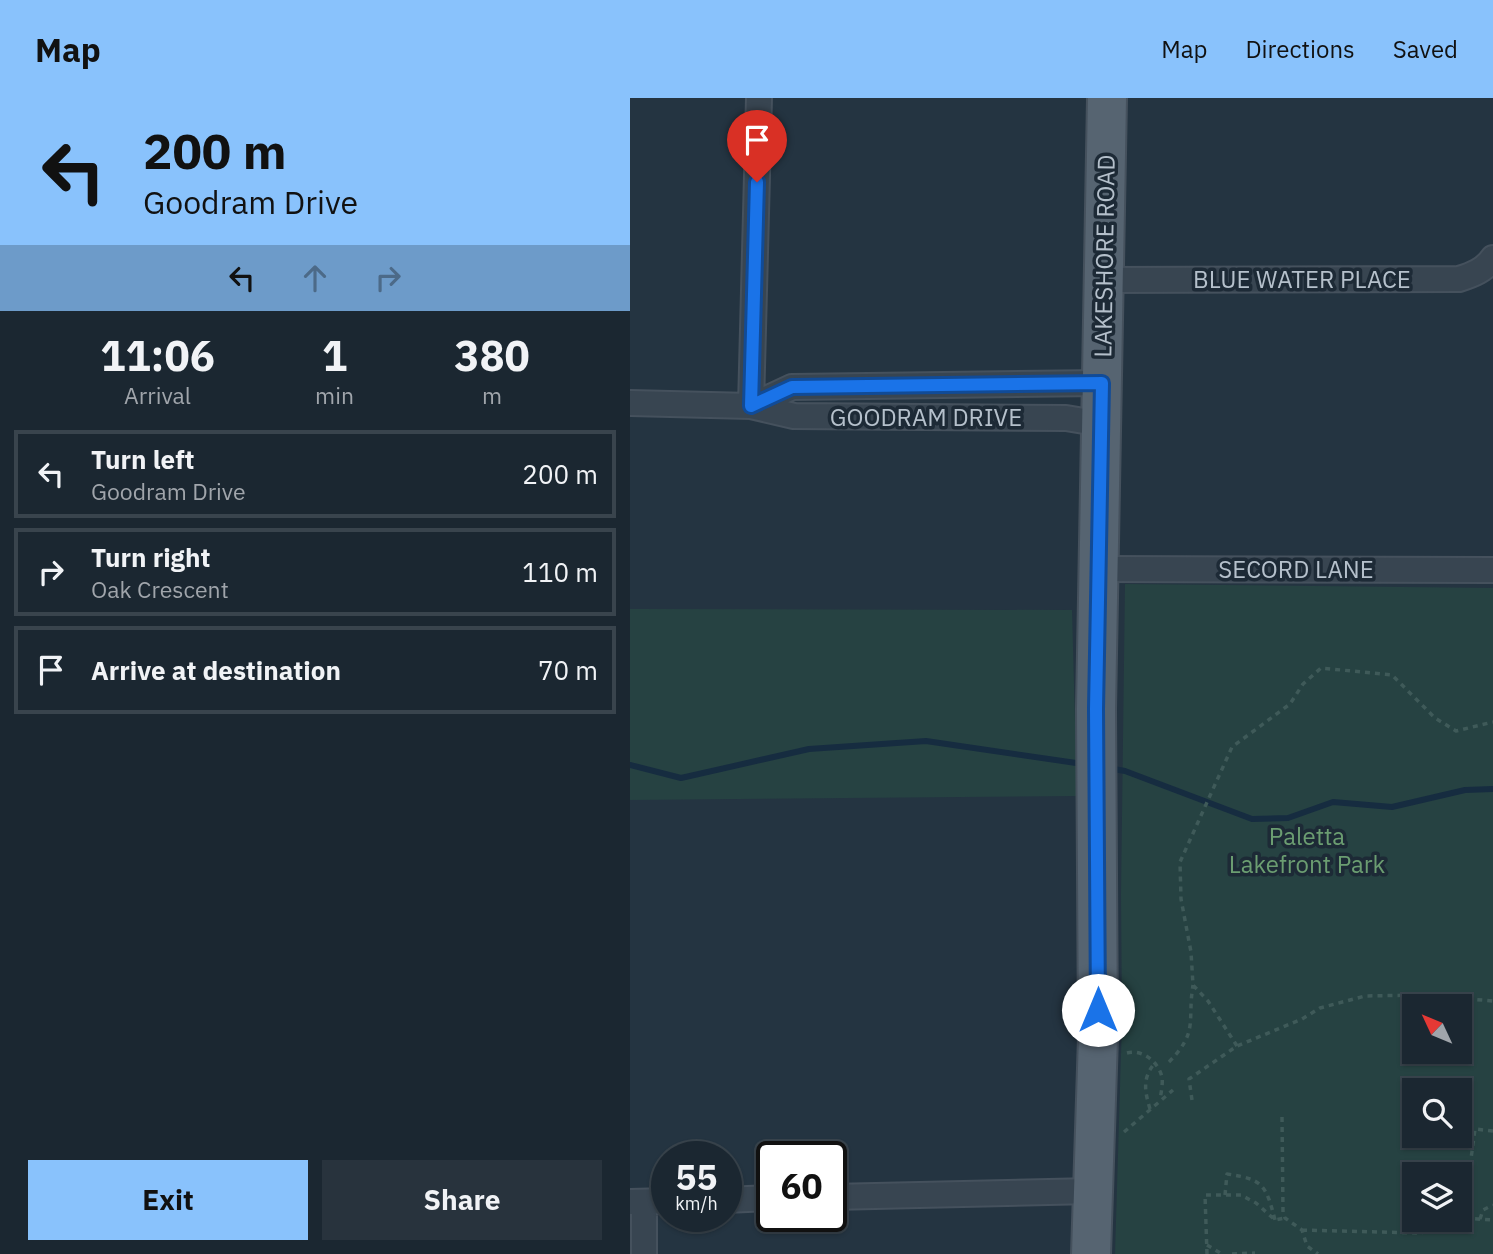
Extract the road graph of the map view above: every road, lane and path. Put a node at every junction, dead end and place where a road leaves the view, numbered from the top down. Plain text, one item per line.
1 (759, 98) edge
2 (1107, 98) edge
3 (1493, 258) edge
4 (1104, 280) junction
5 (1102, 383) junction
6 (630, 403) edge
7 (751, 406) junction
8 (1102, 424) junction
9 (1100, 569) junction
10 (1493, 570) edge
11 (1493, 722) edge
12 (1193, 985) junction
13 (1493, 1001) edge
14 (1237, 1046) junction
15 (1169, 1062) dead end
16 (1097, 1063) junction
17 (1154, 1064) junction
18 (1173, 1090) dead end
19 (1160, 1100) junction
20 (1192, 1100) dead end
21 (1150, 1109) junction
22 (1282, 1117) dead end
23 (1493, 1131) edge
24 (1095, 1148) junction
25 (1471, 1162) edge
26 (1092, 1191) junction
27 (1224, 1195) junction
28 (847, 1197) edge
29 (647, 1202) edge
30 (1493, 1205) edge
31 (1285, 1218) junction
32 (1472, 1219) edge
33 (1480, 1219) junction
34 (1275, 1220) junction
35 (1493, 1220) edge
36 (1302, 1230) junction
37 (1426, 1232) edge
38 (1207, 1245) junction
39 (1307, 1246) junction
40 (1255, 1253) edge
41 (644, 1254) edge
42 (1091, 1254) edge
43 (1207, 1254) edge
44 (1222, 1254) edge
45 (1232, 1254) edge
46 (1307, 1254) edge
47 (1318, 1254) edge

1 - 7 street
2 - 4 main road, LAKESHORE ROAD
3 - 4 street, BLUE WATER PLACE
4 - 5 main road, LAKESHORE ROAD
5 - 7 street, GOODRAM DRIVE
5 - 8 main road, LAKESHORE ROAD
6 - 7 street, GOODRAM DRIVE
7 - 8 street, GOODRAM DRIVE
8 - 9 main road, LAKESHORE ROAD
9 - 10 street, SECORD LANE
9 - 16 main road, LAKESHORE ROAD
11 - 12 path
12 - 14 path
12 - 15 path
13 - 14 path
14 - 20 path
16 - 17 path
16 - 24 main road, LAKESHORE ROAD
17 - 19 path
17 - 21 path
18 - 19 path
19 - 21 path
21 - 24 path
22 - 31 path
23 - 25 path
24 - 26 main road, LAKESHORE ROAD
26 - 28 street
26 - 42 main road, LAKESHORE ROAD
27 - 34 path
27 - 34 path
27 - 38 path
29 - 41 street
30 - 33 path
31 - 34 path
31 - 36 path
32 - 33 path
33 - 35 path
36 - 37 path
36 - 39 path
38 - 43 path
38 - 44 path
39 - 46 path
39 - 47 path
40 - 45 path

